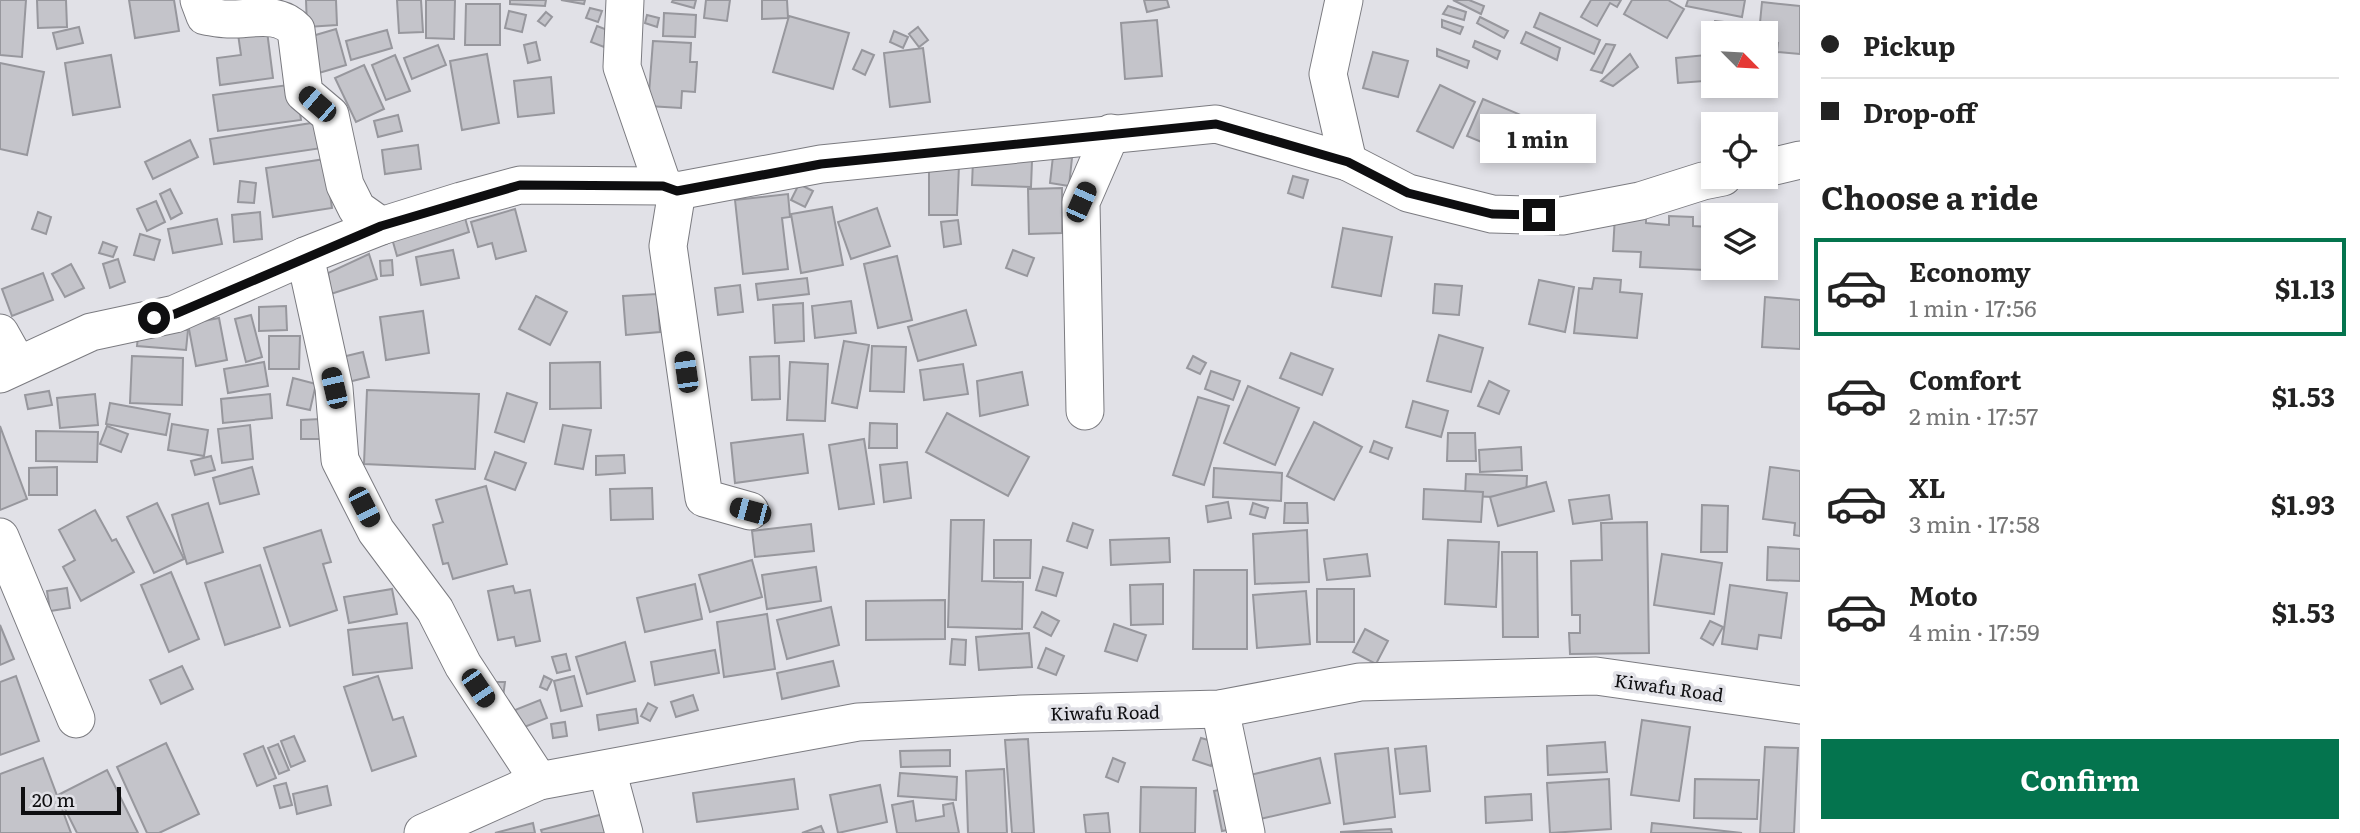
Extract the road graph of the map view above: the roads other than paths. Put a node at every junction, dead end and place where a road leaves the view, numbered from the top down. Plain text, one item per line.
1 (199, 0) edge
2 (625, 0) edge
3 (1344, 0) edge
4 (1111, 133) junction
5 (1800, 160) edge
6 (1348, 162) junction
7 (1778, 165) edge
8 (1701, 182) edge
9 (670, 188) junction
10 (381, 226) junction
11 (305, 256) junction
12 (0, 333) edge
13 (9, 369) edge
14 (1085, 411) dead end
15 (750, 511) dead end
16 (0, 537) edge
17 (1800, 705) edge
18 (1220, 709) junction
19 (76, 719) dead end
20 (607, 770) junction
21 (539, 781) junction
22 (423, 833) edge
23 (624, 833) edge
24 (1247, 833) edge

1 - 10 street
2 - 9 street
3 - 6 street
4 - 6 street
4 - 9 street
4 - 14 street
5 - 7 street
6 - 8 street
9 - 10 street
9 - 15 street
10 - 11 street
11 - 13 street
11 - 21 street
12 - 13 street
16 - 19 street
17 - 18 street, Kiwafu Road
18 - 20 street, Kiwafu Road
18 - 24 street
20 - 21 street, Kiwafu Road
20 - 23 street
21 - 22 street, Kiwafu Road

